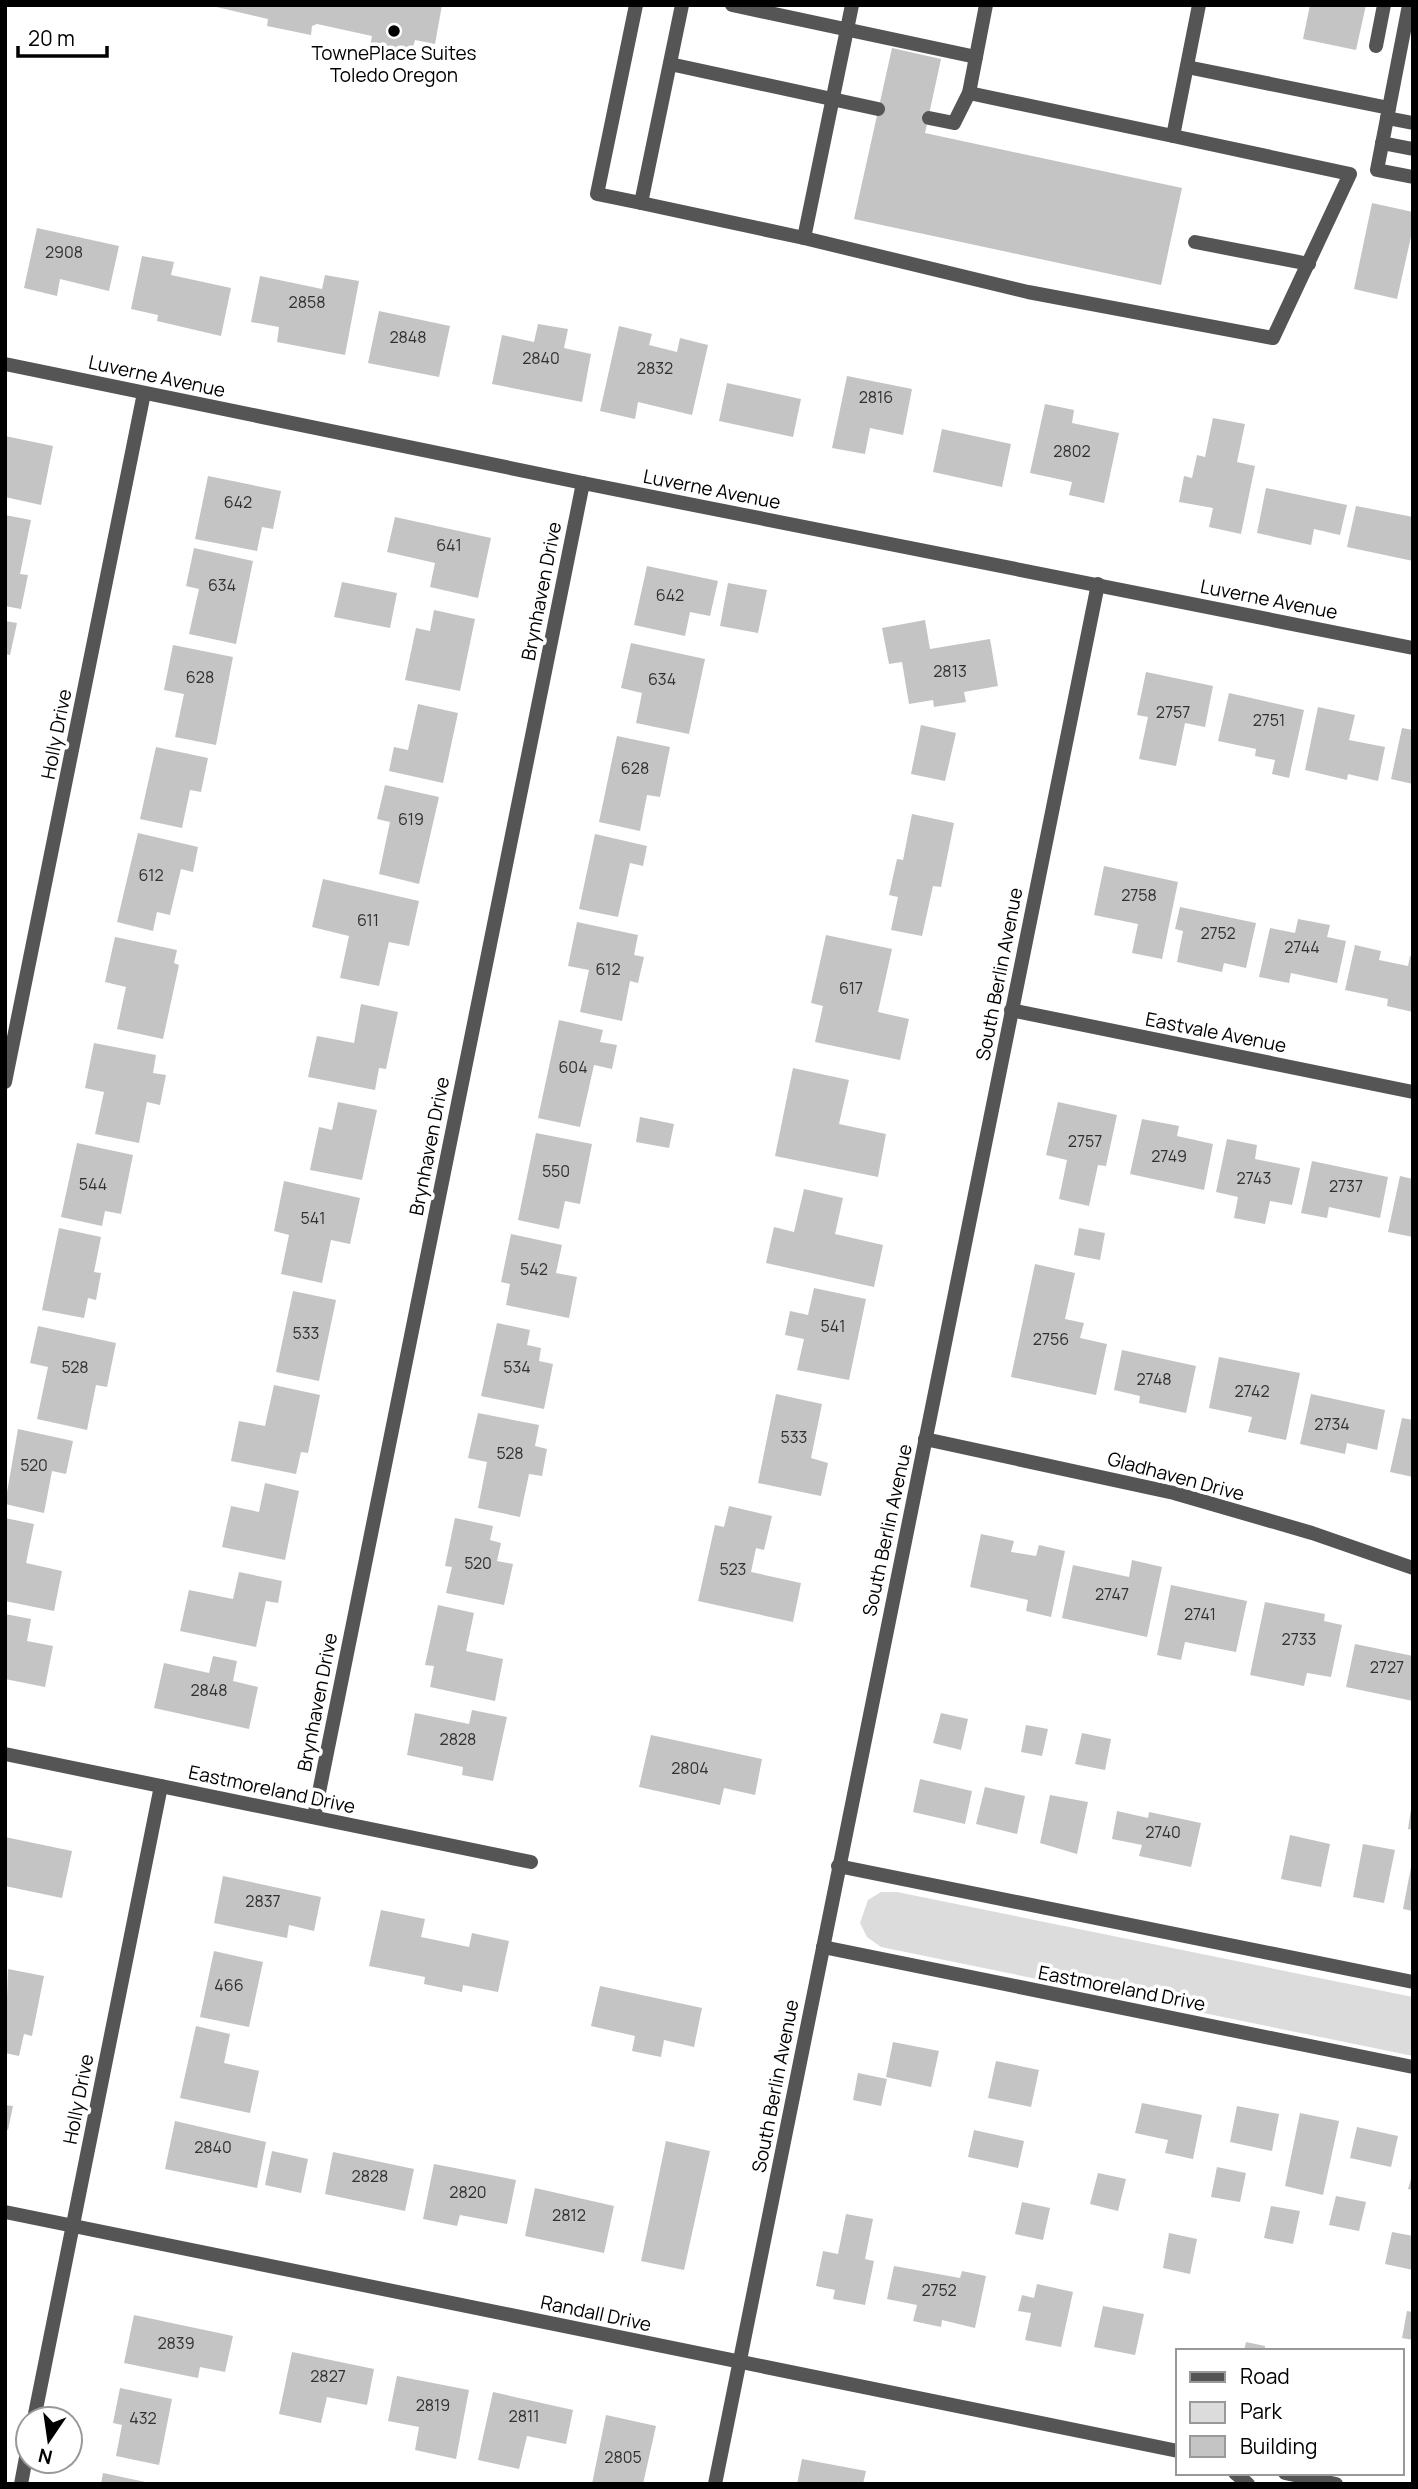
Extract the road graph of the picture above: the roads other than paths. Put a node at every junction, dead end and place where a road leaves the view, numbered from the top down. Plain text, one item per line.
1 (636, 5) edge
2 (682, 5) edge
3 (732, 5) edge
4 (852, 5) edge
5 (986, 5) edge
6 (1199, 5) edge
7 (1384, 5) edge
8 (1409, 5) edge
9 (847, 30) junction
10 (1408, 33) edge
11 (1376, 46) dead end
12 (976, 57) junction
13 (670, 64) junction
14 (1187, 67) junction
15 (969, 93) junction
16 (833, 99) junction
17 (878, 108) dead end
18 (1388, 113) junction
19 (929, 118) dead end
20 (1413, 123) edge
21 (1173, 136) junction
22 (1382, 143) junction
23 (1413, 149) edge
24 (1413, 177) edge
25 (641, 203) junction
26 (804, 238) junction
27 (1195, 242) dead end
28 (1308, 264) junction
29 (5, 364) edge
30 (144, 393) junction
31 (583, 483) junction
32 (1098, 584) junction
33 (1413, 648) edge
34 (1011, 1010) junction
35 (5, 1082) edge
36 (1413, 1092) edge
37 (925, 1439) junction
38 (1413, 1568) edge
39 (5, 1754) edge
40 (161, 1786) junction
41 (314, 1817) junction
42 (531, 1862) dead end
43 (838, 1866) junction
44 (823, 1947) junction
45 (1413, 1982) edge
46 (1413, 2067) edge
47 (5, 2212) edge
48 (72, 2226) junction
49 (740, 2362) junction
50 (37, 2405) edge
51 (1176, 2451) edge
52 (1294, 2475) edge
53 (715, 2484) edge
54 (1336, 2484) edge

1 - 25 street
2 - 13 street
3 - 9 street
4 - 9 street
5 - 12 street
6 - 14 street
7 - 11 street
8 - 10 street
9 - 12 street
9 - 16 street
10 - 18 street
12 - 15 street
13 - 16 street
13 - 25 street
14 - 18 street
14 - 21 street
15 - 19 street
15 - 21 street
16 - 17 street
16 - 26 street
18 - 20 street
18 - 22 street
21 - 28 street
22 - 23 street
22 - 24 street
25 - 26 street
26 - 28 street
27 - 28 street
29 - 30 street, Luverne Avenue
30 - 31 street, Luverne Avenue
30 - 35 street, Holly Drive
31 - 32 street, Luverne Avenue
31 - 41 street, Brynhaven Drive
32 - 33 street, Luverne Avenue
32 - 34 street, South Berlin Avenue
34 - 36 street, Eastvale Avenue
34 - 37 street, South Berlin Avenue
37 - 38 street, Gladhaven Drive
37 - 43 street, South Berlin Avenue
39 - 40 street, Eastmoreland Drive
40 - 41 street, Eastmoreland Drive
40 - 48 street, Holly Drive
41 - 42 street, Eastmoreland Drive
43 - 44 street, South Berlin Avenue
43 - 45 street
44 - 46 street, Eastmoreland Drive
44 - 49 street, South Berlin Avenue
47 - 48 street, Randall Drive
48 - 49 street, Randall Drive
48 - 50 street, Holly Drive
49 - 51 street, Randall Drive
49 - 53 street, South Berlin Avenue
52 - 54 street

